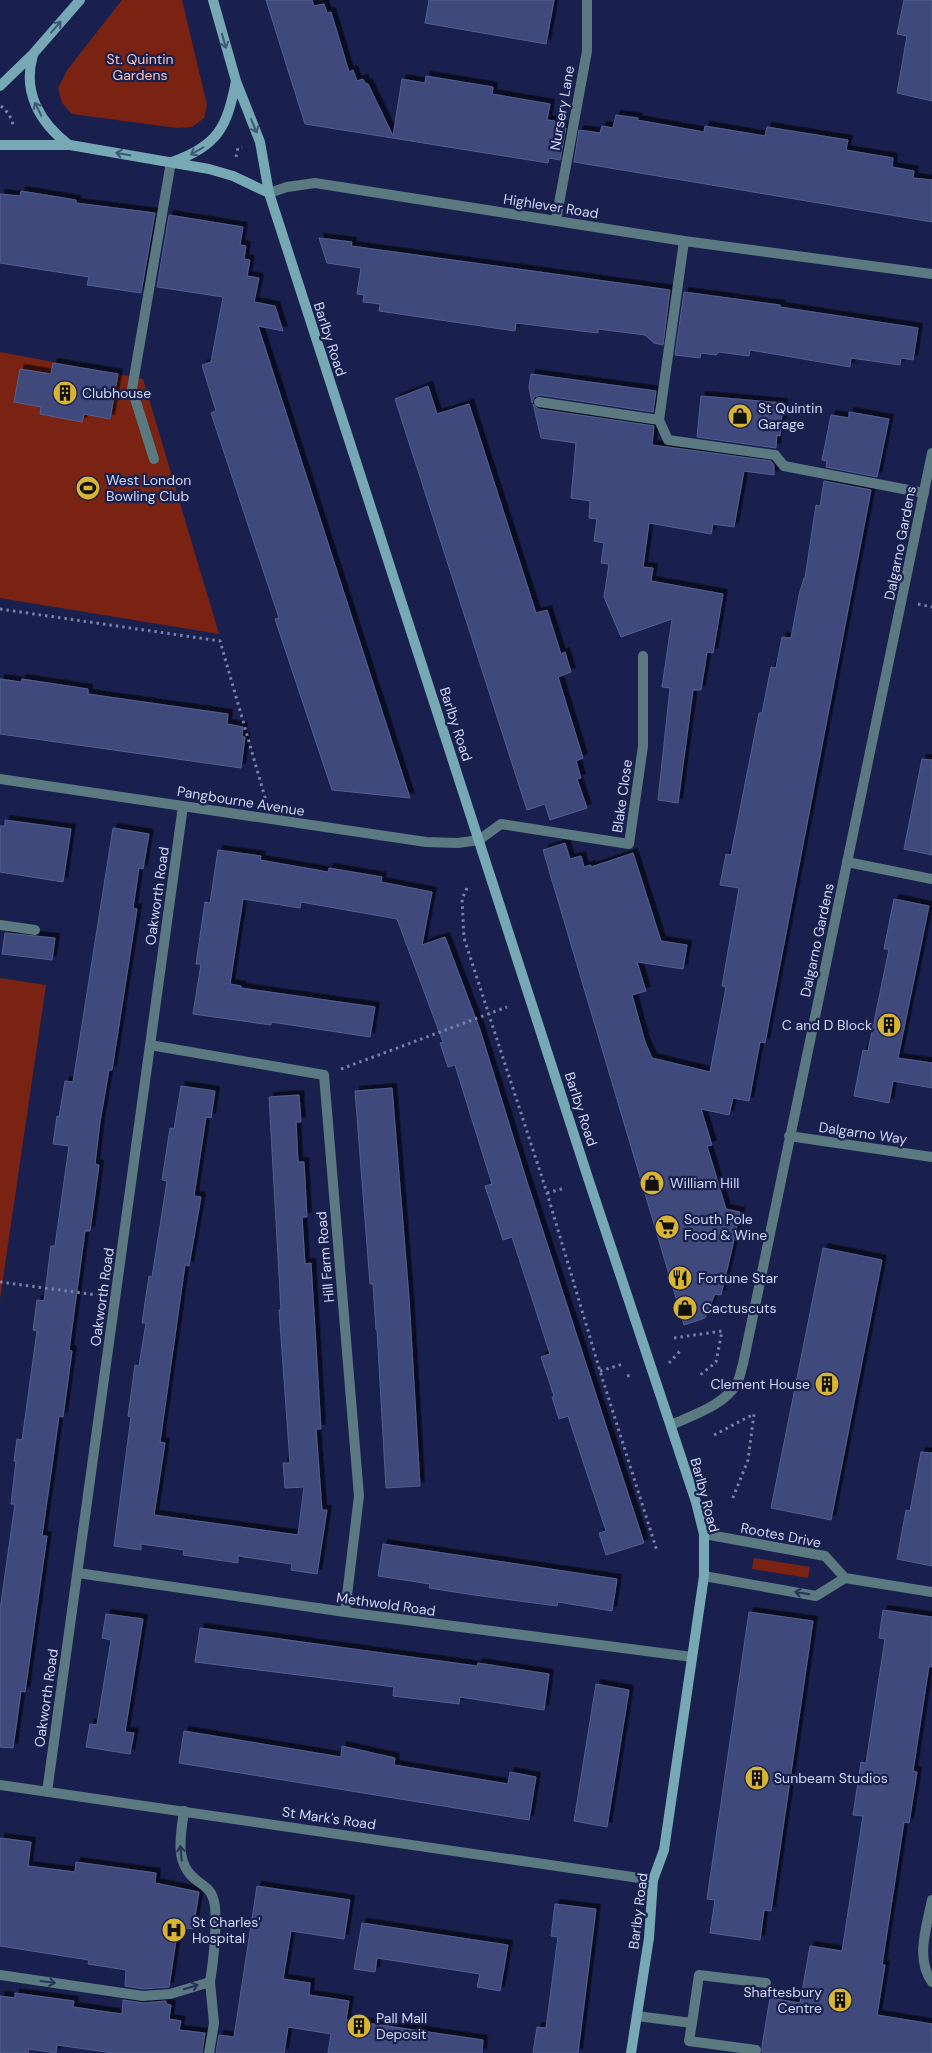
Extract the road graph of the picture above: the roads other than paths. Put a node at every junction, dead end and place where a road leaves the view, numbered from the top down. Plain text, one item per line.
1 (80, 0) edge
2 (212, 0) edge
3 (587, 0) edge
4 (33, 54) junction
5 (236, 81) junction
6 (0, 86) edge
7 (0, 145) edge
8 (70, 145) junction
9 (171, 162) junction
10 (269, 193) junction
11 (556, 220) junction
12 (684, 241) junction
13 (932, 274) edge
14 (539, 402) dead end
15 (659, 420) junction
16 (932, 453) edge
17 (154, 459) dead end
18 (927, 489) edge
19 (643, 656) dead end
20 (0, 779) edge
21 (183, 806) junction
22 (479, 840) junction
23 (848, 862) junction
24 (932, 879) edge
25 (0, 925) edge
26 (35, 930) dead end
27 (150, 1045) junction
28 (790, 1136) junction
29 (932, 1157) edge
30 (671, 1425) junction
31 (704, 1534) junction
32 (78, 1573) junction
33 (704, 1576) junction
34 (845, 1578) junction
35 (932, 1592) edge
36 (345, 1612) junction
37 (692, 1658) junction
38 (0, 1785) edge
39 (47, 1792) junction
40 (184, 1811) junction
41 (653, 1880) junction
42 (932, 1900) edge
43 (0, 1975) edge
44 (210, 1982) junction
45 (932, 1982) edge
46 (766, 1984) dead end
47 (637, 2016) junction
48 (692, 2023) junction
49 (756, 2050) dead end
50 (209, 2053) edge
51 (631, 2053) edge

4 -> 1 street
2 -> 5 street
3 - 11 street, Nursery Lane
4 - 6 street
8 -> 4 street
5 -> 9 street
5 -> 10 street
7 - 8 street
9 -> 8 street
9 - 10 street
9 - 17 street
10 - 11 street, Highlever Road
10 - 22 street, Barlby Road
11 - 12 street, Highlever Road
12 - 13 street, Highlever Road
12 - 15 street
14 - 15 street
15 - 18 street
16 - 18 street, Dalgarno Gardens
18 - 23 street, Dalgarno Gardens
19 - 22 street, Blake Close
20 - 21 street, Pangbourne Avenue
21 - 22 street, Pangbourne Avenue
21 - 27 street, Oakworth Road
22 - 30 street, Barlby Road
23 - 24 street
23 - 28 street, Dalgarno Gardens
25 - 26 street
27 - 32 street, Oakworth Road
27 - 36 street, Hill Farm Road
28 - 29 street, Dalgarno Way
28 - 30 street, Dalgarno Gardens
30 - 31 street, Barlby Road
31 - 33 street, Barlby Road
31 - 34 street, Rootes Drive
32 - 36 street, Methwold Road
32 - 39 street, Oakworth Road
34 -> 33 street
33 - 37 street, Barlby Road
34 - 35 street
36 - 37 street, Methwold Road
37 - 41 street, Barlby Road
38 - 39 street, St Mark's Road
39 - 40 street, St Mark's Road
40 - 41 street, St Mark's Road
44 -> 40 street
41 - 47 street, Barlby Road
42 - 45 street
43 -> 44 street
44 - 50 street
46 - 48 street
47 - 48 street
47 - 51 street, Barlby Road
48 - 49 street

